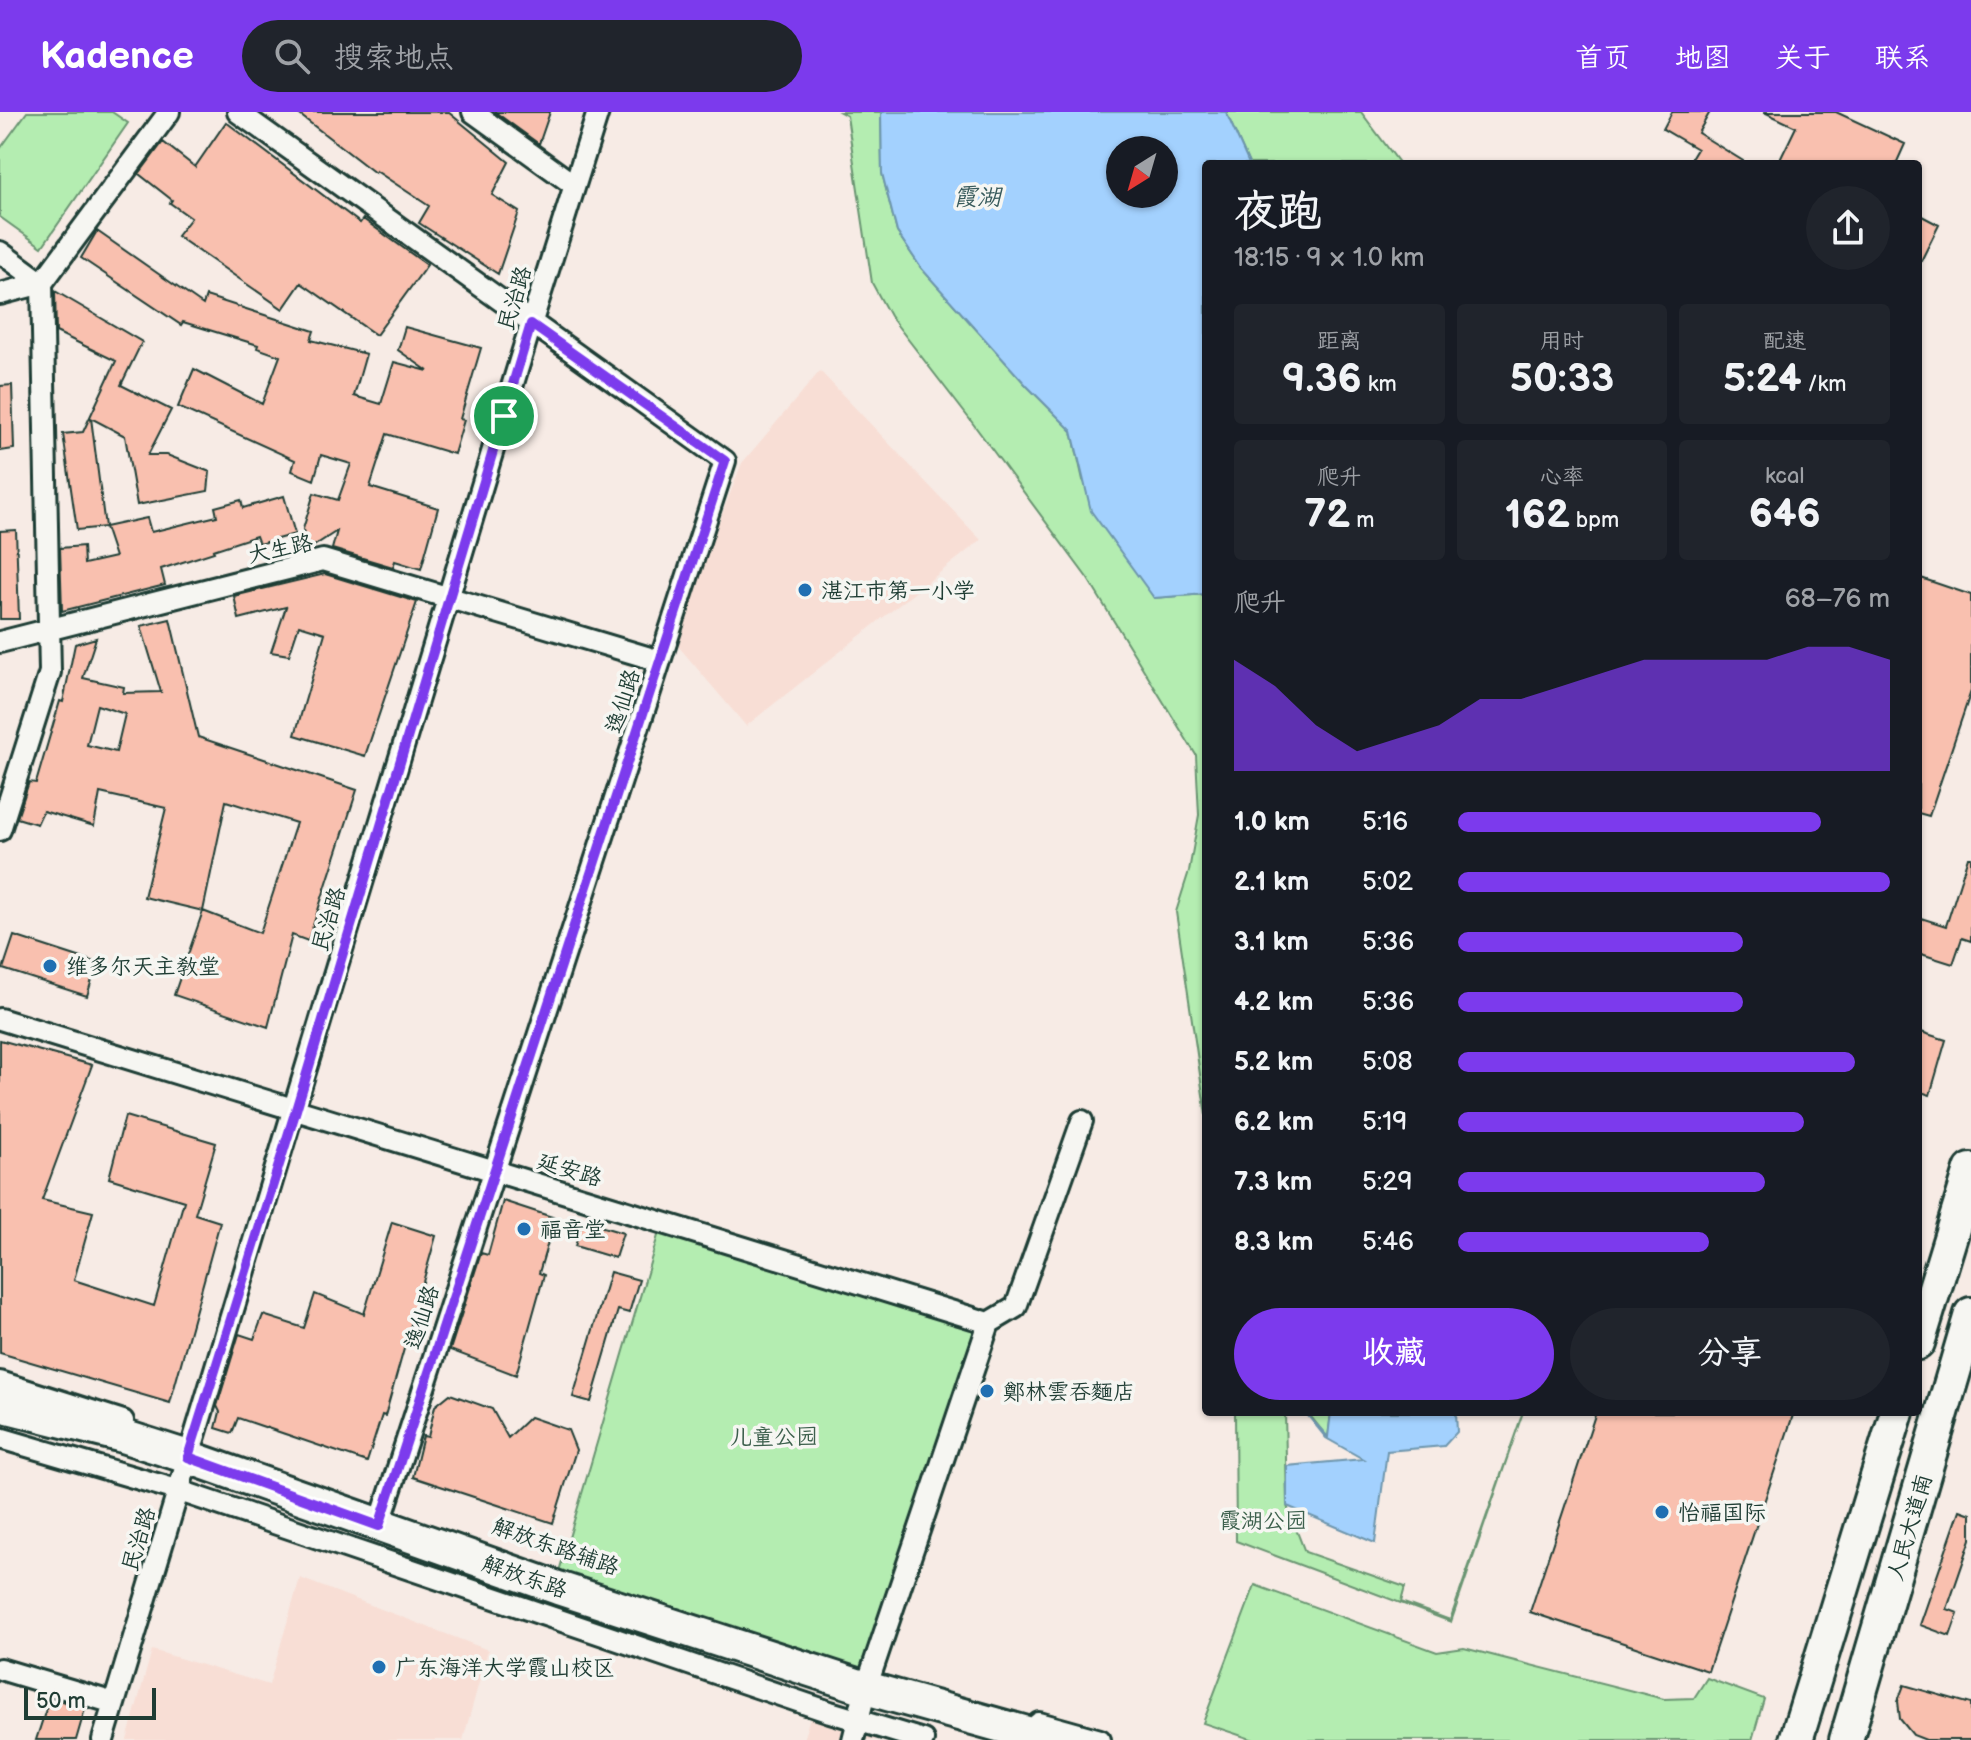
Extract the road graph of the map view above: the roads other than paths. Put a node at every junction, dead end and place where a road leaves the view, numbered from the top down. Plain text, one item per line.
1 (169, 112) edge
2 (238, 112) edge
3 (473, 112) edge
4 (598, 112) edge
5 (574, 185) junction
6 (0, 252) edge
7 (42, 283) junction
8 (0, 294) edge
9 (531, 324) junction
10 (449, 600) junction
11 (49, 628) junction
12 (0, 642) edge
13 (660, 661) junction
14 (0, 830) edge
15 (0, 1019) edge
16 (296, 1110) junction
17 (1082, 1121) dead end
18 (1971, 1170) edge
19 (494, 1171) junction
20 (1971, 1314) edge
21 (989, 1323) junction
22 (1922, 1330) edge
23 (0, 1382) edge
24 (0, 1405) edge
25 (1896, 1416) edge
26 (0, 1417) edge
27 (0, 1438) edge
28 (183, 1472) junction
29 (379, 1526) junction
30 (0, 1669) edge
31 (114, 1703) junction
32 (863, 1704) junction
33 (103, 1740) edge
34 (853, 1740) edge
35 (923, 1740) edge
36 (988, 1740) edge
37 (1052, 1740) edge
38 (1100, 1740) edge
39 (1796, 1740) edge
40 (1846, 1740) edge

1 - 7 street
2 - 9 street, 逸仙路
3 - 5 street
4 - 5 street, 民治路
5 - 9 street, 民治路
6 - 7 street
7 - 8 street
7 - 11 street
9 - 10 street, 民治路
9 - 13 street, 逸仙路
10 - 11 street, 大生路
10 - 13 street, 大生路
10 - 16 street, 民治路
11 - 12 street, 大生路
11 - 14 street
13 - 19 street, 逸仙路
15 - 16 street, 延安路
16 - 19 street, 延安路
16 - 28 street, 民治路
17 - 21 street
18 - 22 main road
19 - 21 street, 延安路
19 - 29 street, 逸仙路
20 - 40 main road, 人民大道南
21 - 32 street
23 - 38 street, 解放东路辅路
24 - 28 main road, 解放东路
25 - 39 main road, 人民大道南
26 - 28 main road, 解放东路
27 - 28 street
28 - 29 main road, 解放东路
28 - 31 street, 民治路
28 - 32 main road, 解放东路
29 - 32 main road, 解放东路
30 - 31 street
31 - 33 street, 民治路
32 - 34 street
32 - 35 street
32 - 36 main road, 解放东路
32 - 37 main road, 解放东路

